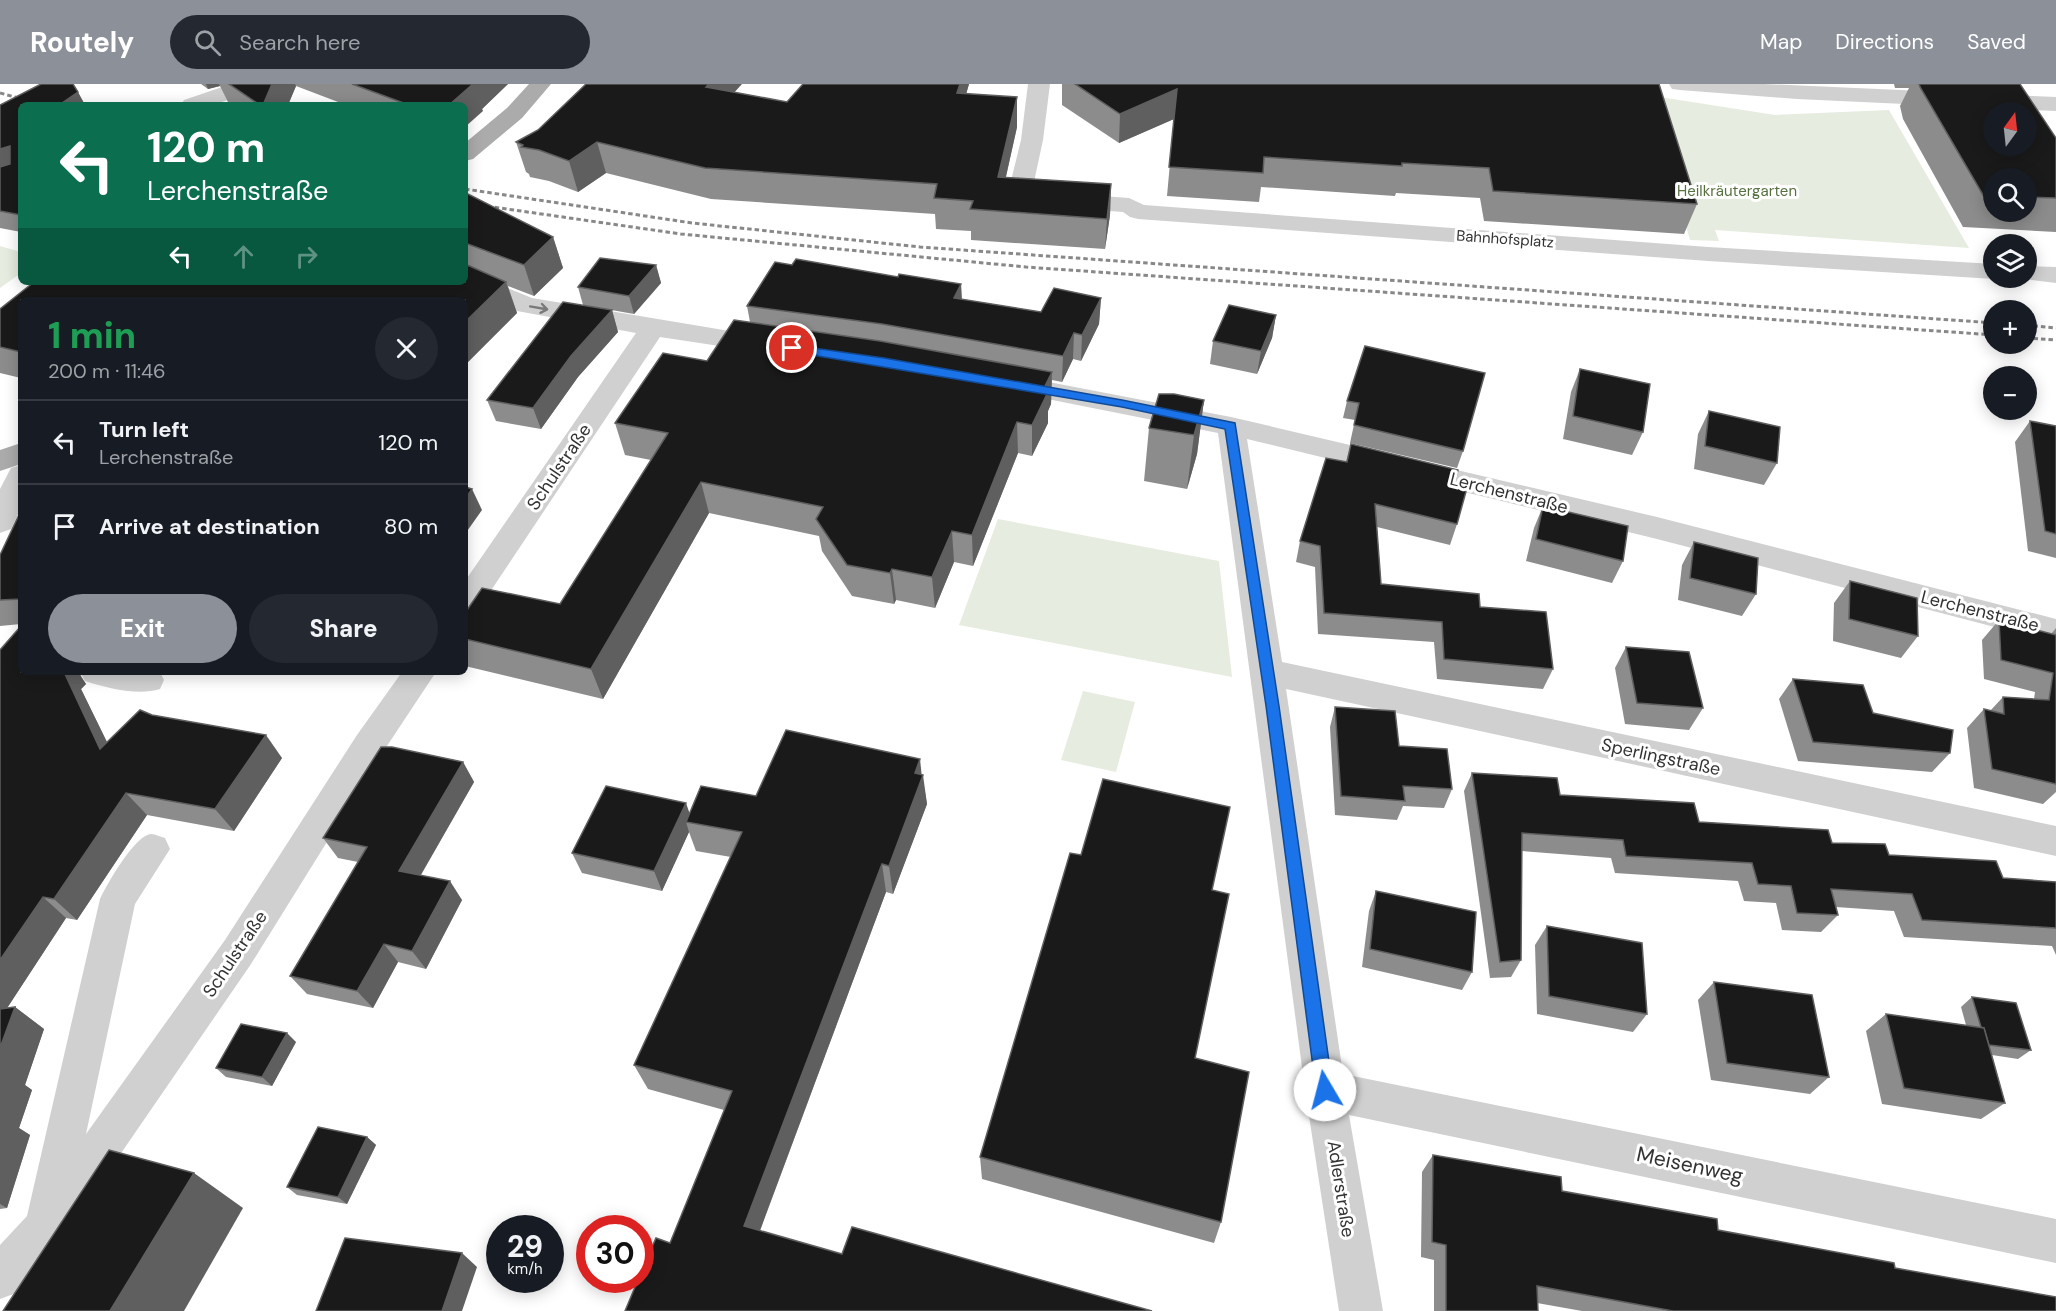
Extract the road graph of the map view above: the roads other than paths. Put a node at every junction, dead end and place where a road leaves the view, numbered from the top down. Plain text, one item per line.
1 (252, 84) edge
2 (540, 84) edge
3 (1039, 84) edge
4 (1680, 84) edge
5 (1873, 90) edge
6 (201, 102) edge
7 (2053, 109) edge
8 (468, 152) edge
9 (1983, 271) edge
10 (2037, 274) edge
11 (2056, 275) edge
12 (468, 280) edge
13 (653, 328) junction
14 (792, 348) edge
15 (986, 380) edge
16 (1231, 426) junction
17 (18, 454) edge
18 (0, 461) edge
19 (18, 483) edge
20 (0, 522) edge
21 (468, 601) edge
22 (2056, 631) edge
23 (1267, 672) junction
24 (116, 675) edge
25 (418, 675) edge
26 (148, 680) dead end
27 (2056, 841) edge
28 (152, 849) dead end
29 (1325, 1090) junction
30 (43, 1230) junction
31 (2056, 1240) edge
32 (0, 1277) edge
33 (1361, 1311) edge

1 - 6 street
2 - 8 main road
3 - 9 street, Bahnhofsplatz
4 - 5 street
5 - 7 street
10 - 11 street
12 -> 13 street
13 - 14 street
13 - 21 street, Schulstraße
15 - 16 street, Lerchenstraße
16 - 22 street, Lerchenstraße
16 - 23 street, Adlerstraße
17 - 18 main road
19 - 20 street
23 - 27 street, Sperlingstraße
23 - 29 street, Adlerstraße
24 - 26 street
25 - 30 street, Schulstraße
28 - 30 street, Schulstraße
29 - 31 street, Meisenweg
29 - 33 street, Adlerstraße
30 - 32 street, Schulstraße

